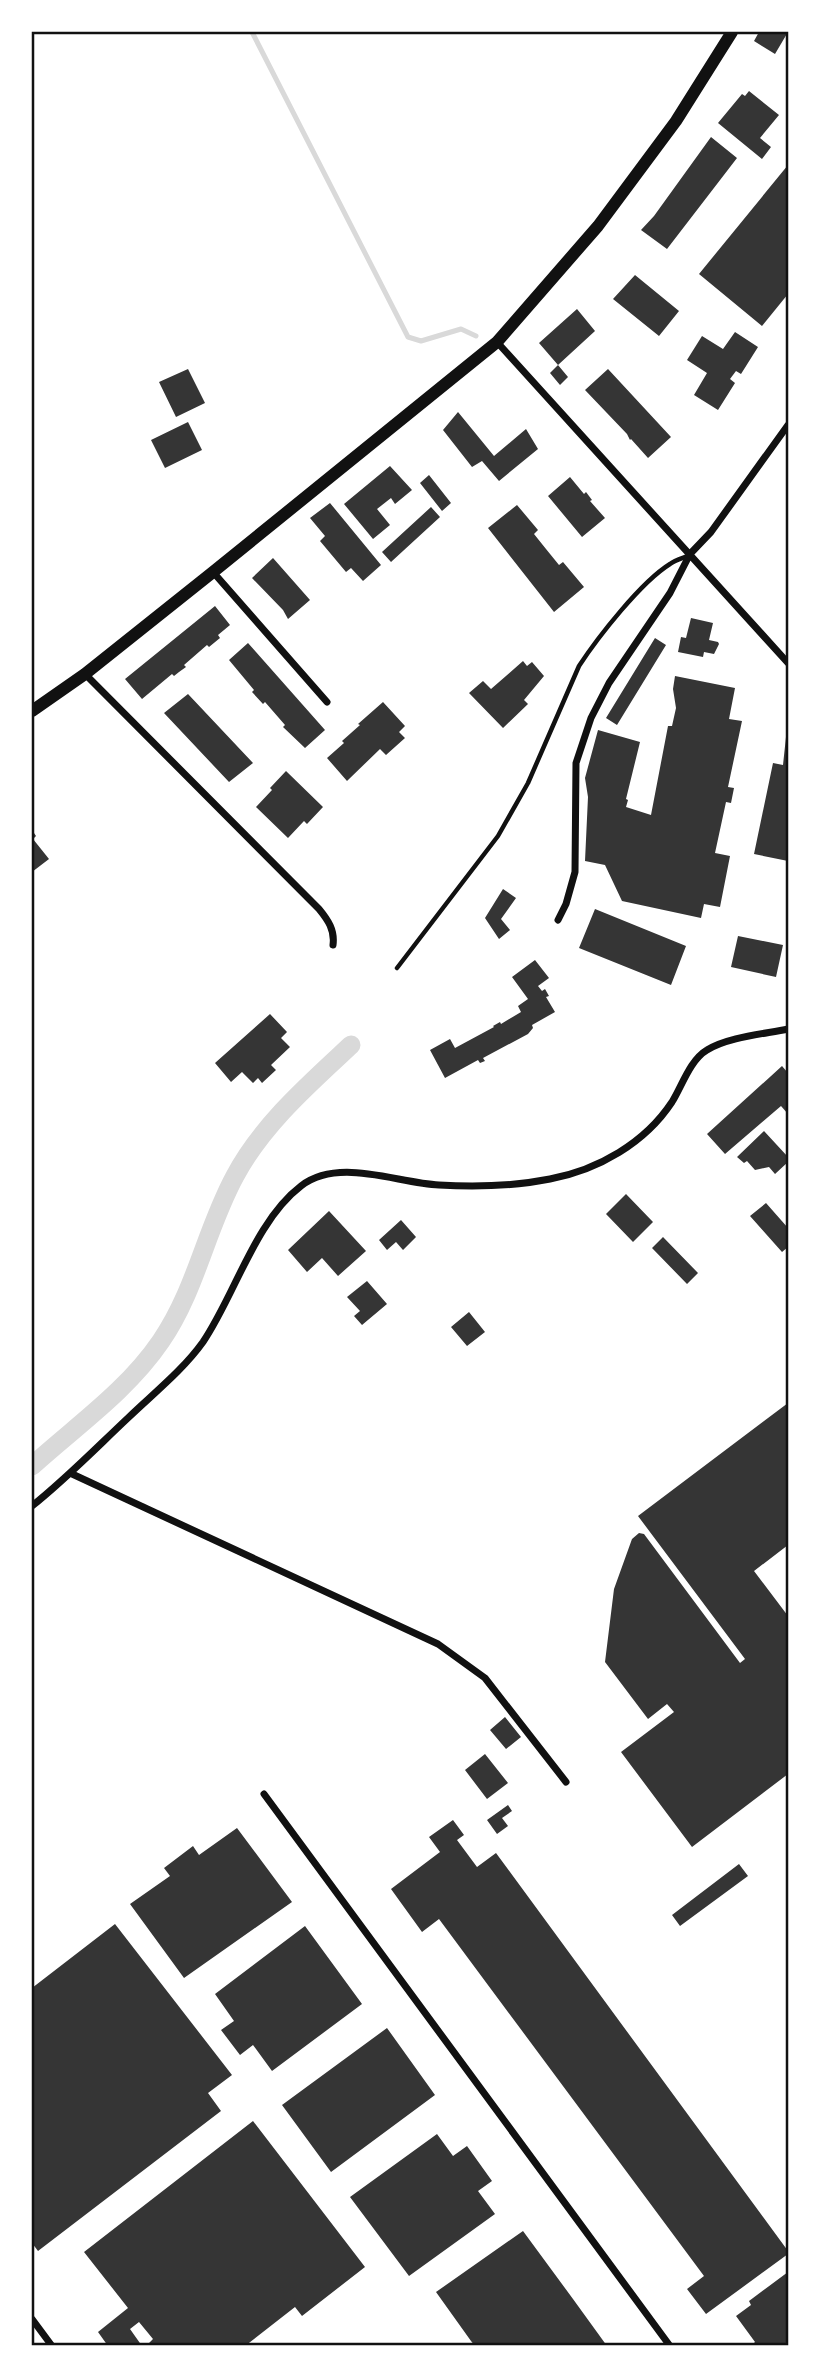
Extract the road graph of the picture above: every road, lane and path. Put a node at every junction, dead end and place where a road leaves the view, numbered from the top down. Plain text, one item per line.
1 (732, 32) edge
2 (497, 342) junction
3 (789, 425) edge
4 (690, 554) junction
5 (213, 572) junction
6 (789, 663) edge
7 (85, 674) junction
8 (327, 702) dead end
9 (32, 711) edge
10 (558, 920) dead end
11 (333, 945) dead end
12 (397, 968) dead end
13 (789, 1029) edge
14 (70, 1474) junction
15 (32, 1506) edge
16 (566, 1782) dead end
17 (264, 1794) dead end
18 (32, 2319) edge
19 (52, 2346) edge
20 (670, 2346) edge

1 - 2 street
2 - 4 street
2 - 5 street
3 - 4 street
4 - 6 street
4 - 10 street
4 - 12 lane
5 - 7 street
5 - 8 street
7 - 9 street
7 - 11 street
13 - 14 street
14 - 15 street
14 - 16 street
17 - 20 street
18 - 19 street

